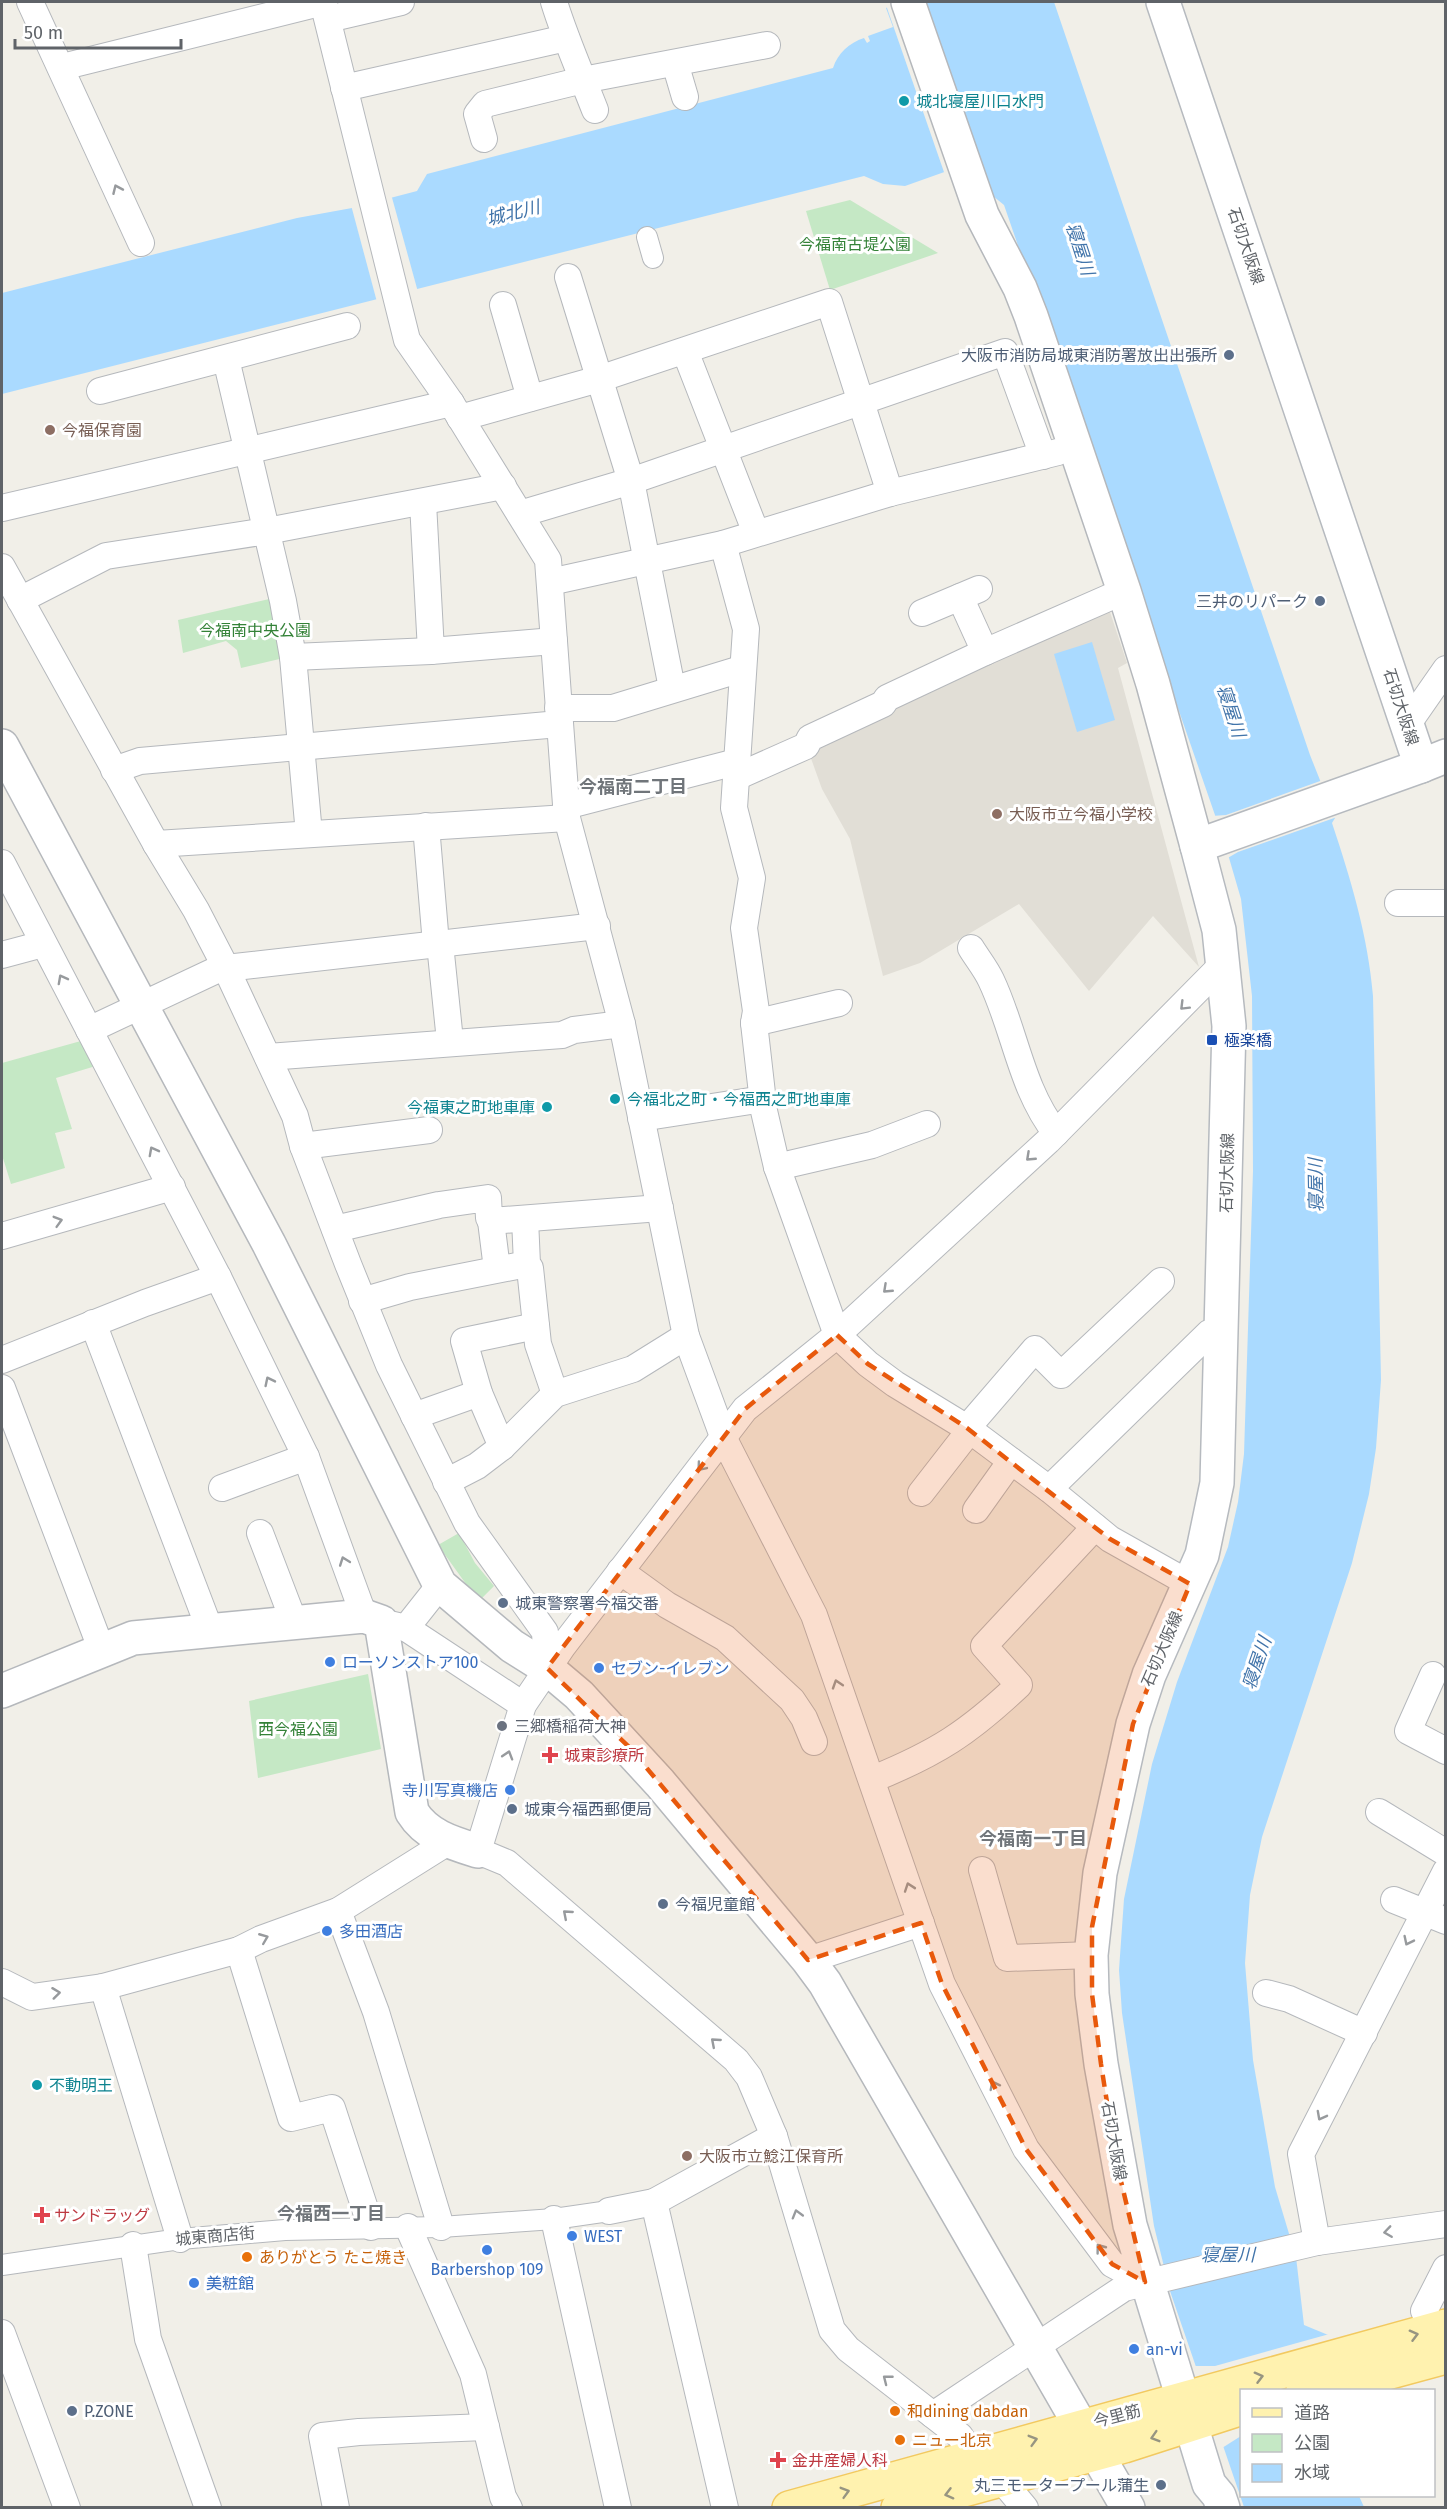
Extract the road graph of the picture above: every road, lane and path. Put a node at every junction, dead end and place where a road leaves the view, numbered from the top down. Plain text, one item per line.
1 (30, 2) edge
2 (401, 2) edge
3 (554, 2) edge
4 (908, 2) edge
5 (1163, 2) edge
6 (325, 7) edge
7 (566, 38) junction
8 (767, 45) dead end
9 (675, 63) junction
10 (62, 67) junction
11 (583, 80) junction
12 (344, 88) junction
13 (685, 97) dead end
14 (595, 110) dead end
15 (483, 139) dead end
16 (647, 237) dead end
17 (141, 243) dead end
18 (653, 258) dead end
19 (568, 277) dead end
20 (503, 305) dead end
21 (346, 326) dead end
22 (685, 351) junction
23 (226, 359) junction
24 (599, 380) junction
25 (100, 391) dead end
26 (530, 399) junction
27 (861, 402) junction
28 (455, 411) junction
29 (724, 447) junction
30 (1076, 448) junction
31 (248, 450) junction
32 (1043, 456) junction
33 (631, 481) junction
34 (503, 486) junction
35 (890, 493) junction
36 (423, 503) junction
37 (2, 508) edge
38 (520, 514) junction
39 (267, 531) junction
40 (756, 533) junction
41 (723, 544) junction
42 (648, 562) junction
43 (2, 567) edge
44 (550, 582) junction
45 (1124, 591) junction
46 (20, 600) junction
47 (922, 613) dead end
48 (554, 641) junction
49 (431, 651) junction
50 (985, 652) junction
51 (293, 657) junction
52 (741, 669) junction
53 (1446, 669) edge
54 (672, 688) junction
55 (559, 716) junction
56 (1407, 724) junction
57 (2, 746) edge
58 (302, 747) junction
59 (1433, 761) edge
60 (114, 770) junction
61 (736, 770) junction
62 (566, 812) junction
63 (426, 826) junction
64 (309, 834) junction
65 (1207, 842) junction
66 (156, 844) junction
67 (2, 864) edge
68 (1398, 903) dead end
69 (1446, 903) edge
70 (597, 926) junction
71 (44, 944) junction
72 (438, 944) junction
73 (971, 948) dead end
74 (2, 955) edge
75 (1224, 963) junction
76 (226, 967) junction
77 (839, 1003) dead end
78 (142, 1006) junction
79 (754, 1023) junction
80 (622, 1024) junction
81 (89, 1030) junction
82 (450, 1041) junction
83 (268, 1057) junction
84 (763, 1099) junction
85 (641, 1118) junction
86 (927, 1124) dead end
87 (429, 1130) dead end
88 (1056, 1133) junction
89 (303, 1146) junction
90 (777, 1167) junction
91 (172, 1187) junction
92 (660, 1208) junction
93 (525, 1219) junction
94 (491, 1221) junction
95 (335, 1229) junction
96 (2, 1236) edge
97 (527, 1264) junction
98 (497, 1269) junction
99 (218, 1277) junction
100 (1161, 1281) dead end
101 (362, 1301) junction
102 (93, 1323) junction
103 (536, 1326) junction
104 (1209, 1333) dead end
105 (837, 1335) junction
106 (686, 1336) junction
107 (2, 1360) edge
108 (2, 1388) edge
109 (479, 1393) junction
110 (555, 1394) junction
111 (414, 1416) junction
112 (968, 1429) junction
113 (724, 1439) junction
114 (502, 1447) junction
115 (306, 1457) junction
116 (1011, 1461) junction
117 (446, 1482) junction
118 (222, 1488) dead end
119 (1049, 1489) junction
120 (921, 1493) dead end
121 (976, 1510) dead end
122 (1095, 1527) junction
123 (260, 1533) dead end
124 (620, 1571) junction
125 (1191, 1584) junction
126 (440, 1585) junction
127 (294, 1622) junction
128 (384, 1622) junction
129 (210, 1630) junction
130 (102, 1651) junction
131 (547, 1668) junction
132 (1433, 1675) dead end
133 (2, 1691) edge
134 (523, 1705) junction
135 (848, 1716) junction
136 (1446, 1751) edge
137 (873, 1779) junction
138 (1379, 1812) dead end
139 (463, 1846) junction
140 (1446, 1853) edge
141 (982, 1870) dead end
142 (1446, 1871) edge
143 (1394, 1900) dead end
144 (338, 1911) junction
145 (1435, 1916) edge
146 (921, 1923) junction
147 (239, 1950) junction
148 (1091, 1955) junction
149 (808, 1960) junction
150 (2, 1982) edge
151 (103, 1987) junction
152 (1266, 1993) dead end
153 (1364, 2034) junction
154 (774, 2136) junction
155 (654, 2202) junction
156 (609, 2211) joint
157 (554, 2218) junction
158 (1446, 2224) edge
159 (371, 2227) junction
160 (408, 2227) junction
161 (441, 2227) junction
162 (180, 2239) junction
163 (1306, 2244) junction
164 (133, 2245) junction
165 (2, 2265) edge
166 (1446, 2268) edge
167 (1154, 2280) junction
168 (1435, 2319) edge
169 (2, 2333) edge
170 (1035, 2346) junction
171 (1446, 2357) edge
172 (1386, 2358) junction
173 (1271, 2389) edge
174 (1308, 2389) edge
175 (1240, 2397) edge
176 (1240, 2408) edge
177 (1197, 2409) junction
178 (933, 2415) junction
179 (486, 2427) junction
180 (1089, 2440) junction
181 (972, 2456) junction
182 (1000, 2478) junction
183 (67, 2508) edge
184 (208, 2508) edge
185 (336, 2508) edge
186 (509, 2508) edge
187 (618, 2508) edge
188 (725, 2508) edge
189 (789, 2508) edge
190 (898, 2508) edge
191 (1025, 2508) edge
192 (1128, 2508) edge
193 (1223, 2508) edge

1 - 10 street
2 - 6 street
3 - 7 street
4 - 30 street
5 - 56 street, 石切大阪線
6 - 10 street
6 - 12 street
7 - 11 street
7 - 12 street
8 - 9 street
9 - 11 street
9 - 13 street
17 -> 10 street
11 - 14 street
11 - 15 street
12 - 28 street
16 - 18 street
19 - 24 street
20 - 26 street
21 - 23 street
22 - 24 street
22 - 27 street
22 - 29 street
23 - 25 street
23 - 31 street
24 - 26 street
24 - 33 street
26 - 28 street
27 - 29 street
27 - 32 street
27 - 35 street
28 - 31 street
28 - 34 street
29 - 33 street
29 - 40 street
30 - 32 street
30 - 45 street
31 - 37 street
31 - 39 street
32 - 35 street
33 - 38 street
33 - 42 street
34 - 36 street
34 - 38 street
35 - 40 street
36 - 39 street
36 - 49 street
38 - 44 street
39 - 46 street
39 - 51 street
40 - 41 street
41 - 42 street
41 - 52 street
42 - 44 street
42 - 54 street
43 - 46 street
44 - 48 street
45 - 50 street
45 - 65 street
46 - 60 street
47 - 50 street
48 - 49 street
48 - 55 street
49 - 51 street
50 - 61 street
51 - 58 street
52 - 54 street
52 - 61 street
53 - 56 street
54 - 55 street
55 - 58 street
55 - 62 street
56 - 59 street, 石切大阪線
57 - 78 street
58 - 60 street
58 - 64 street
59 - 65 street, 石切大阪線
60 - 66 street
61 - 62 street
61 - 79 street
62 - 63 street
62 - 70 street
63 - 64 street
63 - 72 street
64 - 66 street
65 - 75 street, 石切大阪線
66 - 76 street
67 - 71 street
68 - 69 street
70 - 72 street
70 - 80 street
71 - 74 street
81 -> 71 street
72 - 76 street
72 - 82 street
73 - 88 street
75 -> 88 street
75 - 125 street, 石切大阪線
76 - 78 street
76 - 83 street
77 - 79 street
78 - 81 street
78 - 126 street
79 - 84 street
80 - 82 street
80 - 85 street
91 -> 81 street
82 - 83 street
83 - 89 street
84 - 85 street
84 - 90 street
85 - 92 street
86 - 90 street
87 - 89 street
88 -> 105 street
89 - 95 street
90 - 105 street
96 -> 91 street
91 - 99 street
92 - 93 street
92 - 106 street
93 - 94 street
93 - 97 street
94 - 95 street
94 - 98 street
95 - 101 street
97 - 98 street
97 - 103 street
98 - 101 street
99 - 102 street
115 -> 99 street
100 - 112 street
101 - 111 street
102 - 107 street
102 - 129 street
103 - 109 street
103 - 110 street
104 - 119 street
105 - 112 street
105 - 113 street
106 - 110 street
106 - 113 street
108 - 130 street
109 - 111 street
109 - 114 street
110 - 114 street
111 - 117 street
112 - 116 street
112 - 120 street
113 -> 124 street
135 -> 113 street
114 - 117 street
115 - 118 street
128 -> 115 street
116 - 119 street
116 - 121 street
117 - 131 street
119 - 122 street
122 - 125 street
122 - 137 street
123 - 127 street
124 - 131 street
124 - 135 street
125 - 148 street, 石切大阪線
126 - 128 street
126 - 131 street
127 - 128 street
127 - 129 street
128 - 134 street
128 - 139 street
129 - 130 street
130 - 133 street
131 - 134 street
131 - 149 street
132 - 136 street
139 -> 134 street
135 - 137 street
146 -> 137 street
138 - 140 street
139 - 144 street
154 -> 139 street
141 - 148 street
142 - 145 street
143 - 145 street
147 -> 144 street
144 - 161 street
145 -> 153 street
146 - 149 street
167 -> 146 street
147 - 151 street
147 - 159 street
148 - 167 street, 石切大阪線
149 - 170 street
150 -> 151 street
151 - 162 street
152 - 153 street
153 -> 163 street
154 - 155 street
178 -> 154 street
155 - 156 street
155 - 188 street
156 - 157 street, 城東商店街
157 - 161 street, 城東商店街
157 - 187 street
158 -> 163 street
159 - 160 street, 城東商店街
159 - 162 street, 城東商店街
160 - 161 street, 城東商店街
160 - 179 street
162 - 164 street, 城東商店街
163 - 167 street
164 - 165 street, 城東商店街
164 - 184 street
166 - 168 street
167 - 170 street
167 - 177 street, 石切大阪線
172 -> 168 main road, 今里筋
169 - 183 street
170 - 178 street
170 - 180 street
171 - 172 main road, 今里筋
173 -> 172 main road, 今里筋
172 - 174 main road, 今里筋
177 -> 175 main road, 今里筋
176 - 177 main road, 今里筋
177 - 180 main road, 今里筋
177 - 193 street, 石切大阪線
178 - 181 street
179 - 185 street
179 - 186 street
181 -> 180 main road, 今里筋
180 - 182 main road, 今里筋
180 - 192 street
181 - 182 street
189 -> 181 main road, 今里筋
182 -> 190 main road, 今里筋
182 - 191 street

